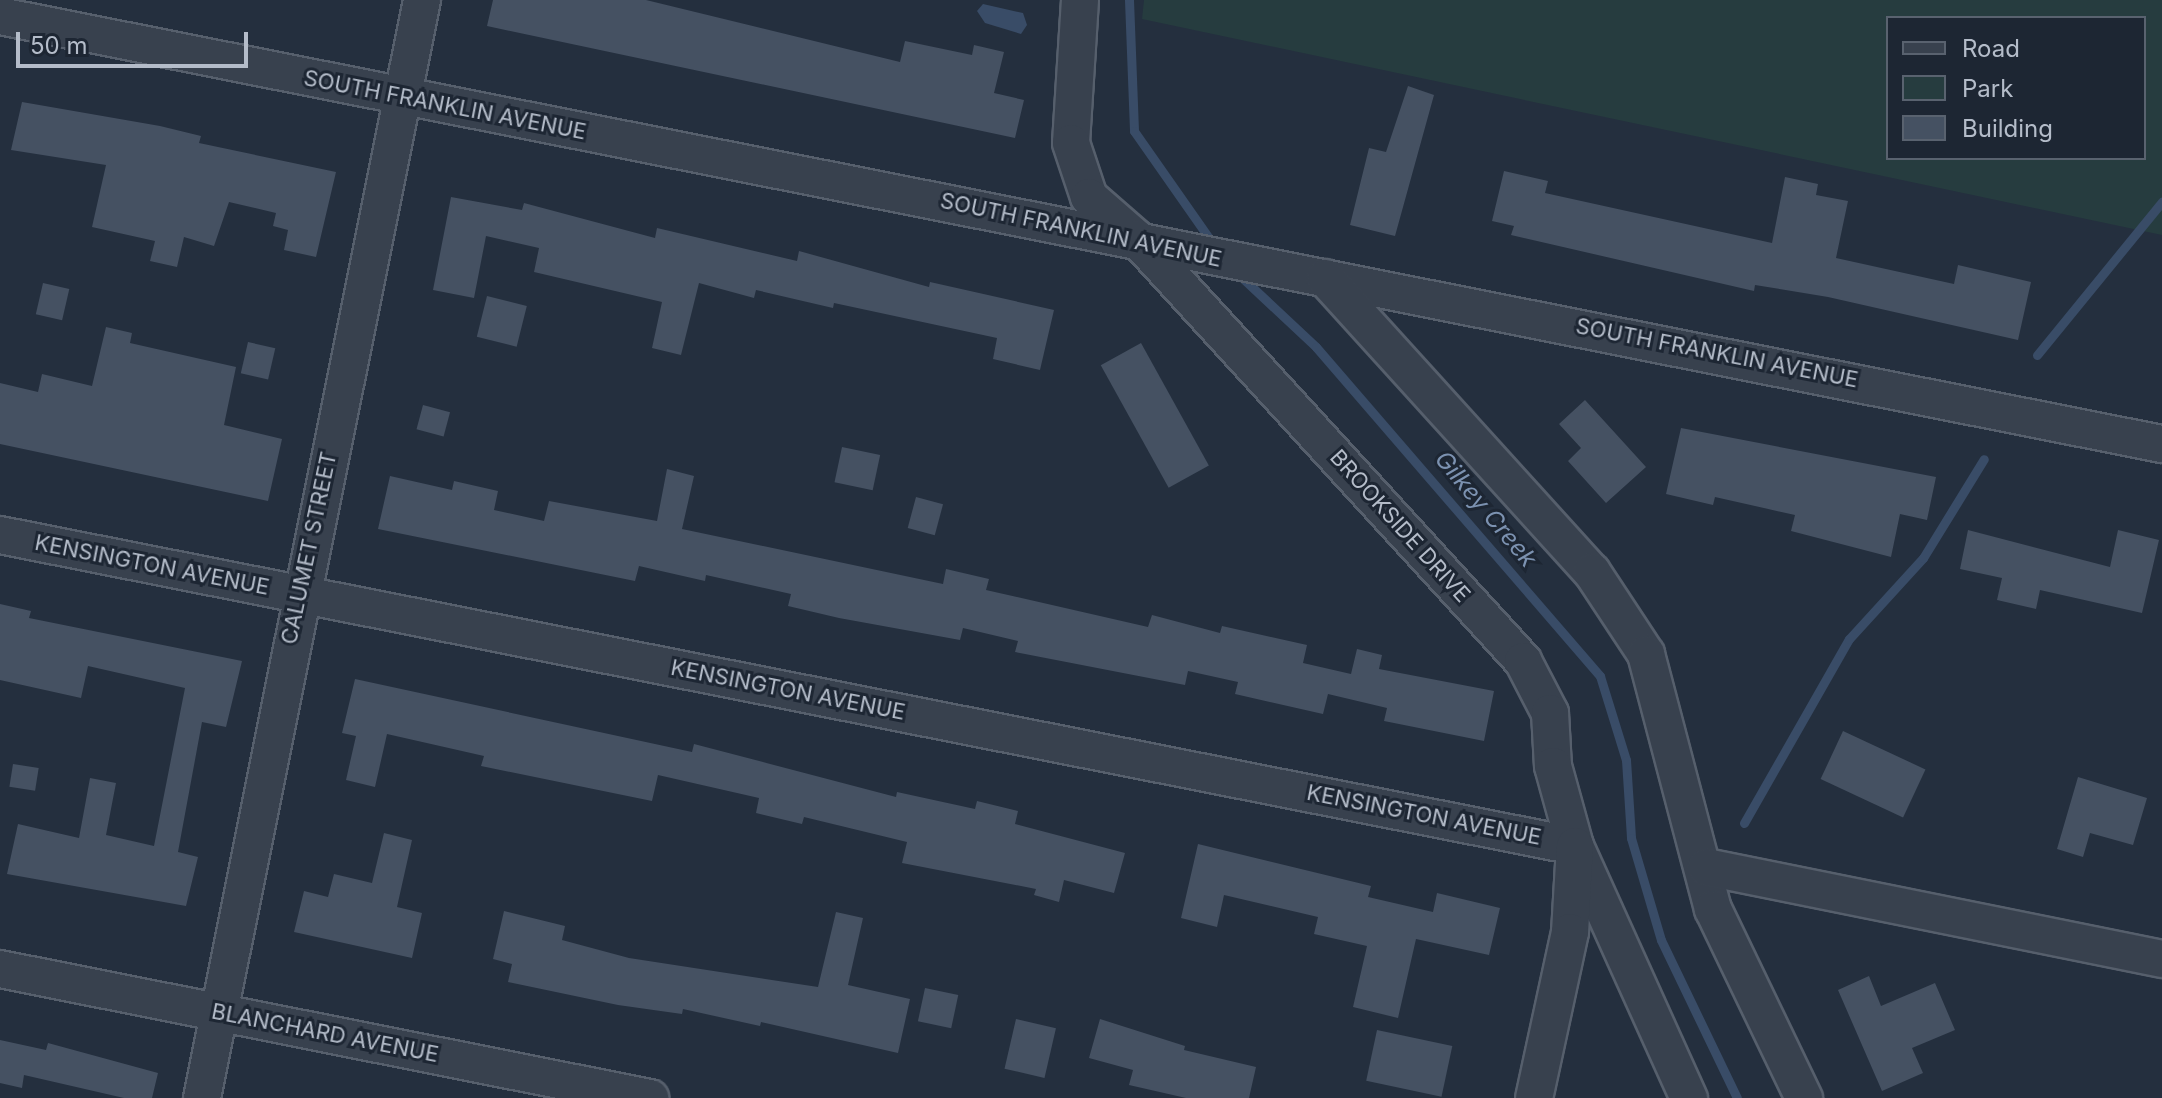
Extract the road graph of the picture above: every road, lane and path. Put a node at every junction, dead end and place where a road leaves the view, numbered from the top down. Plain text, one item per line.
1 (422, 0) edge
2 (1080, 0) edge
3 (0, 16) edge
4 (403, 97) junction
5 (1137, 239) junction
6 (1325, 278) junction
7 (2162, 444) edge
8 (0, 535) edge
9 (299, 594) junction
10 (1575, 846) junction
11 (1706, 867) junction
12 (2162, 959) edge
13 (0, 969) edge
14 (220, 1012) junction
15 (202, 1098) edge
16 (650, 1098) edge
17 (1534, 1098) edge
18 (1689, 1098) edge
19 (1804, 1098) edge

1 - 4 street, CALUMET STREET
2 - 5 street, BROOKSIDE DRIVE
3 - 4 street, SOUTH FRANKLIN AVENUE
4 - 5 street, SOUTH FRANKLIN AVENUE
4 - 9 street, CALUMET STREET
5 - 6 street, SOUTH FRANKLIN AVENUE
5 - 10 street, BROOKSIDE DRIVE
6 - 7 street, SOUTH FRANKLIN AVENUE
6 - 11 street
8 - 9 street, KENSINGTON AVENUE
9 - 10 street, KENSINGTON AVENUE
9 - 14 street, CALUMET STREET
10 - 17 street
10 - 18 street, BROOKSIDE DRIVE
11 - 12 street
11 - 19 street
13 - 14 street, BLANCHARD AVENUE
14 - 15 street, CALUMET STREET
14 - 16 street, BLANCHARD AVENUE

